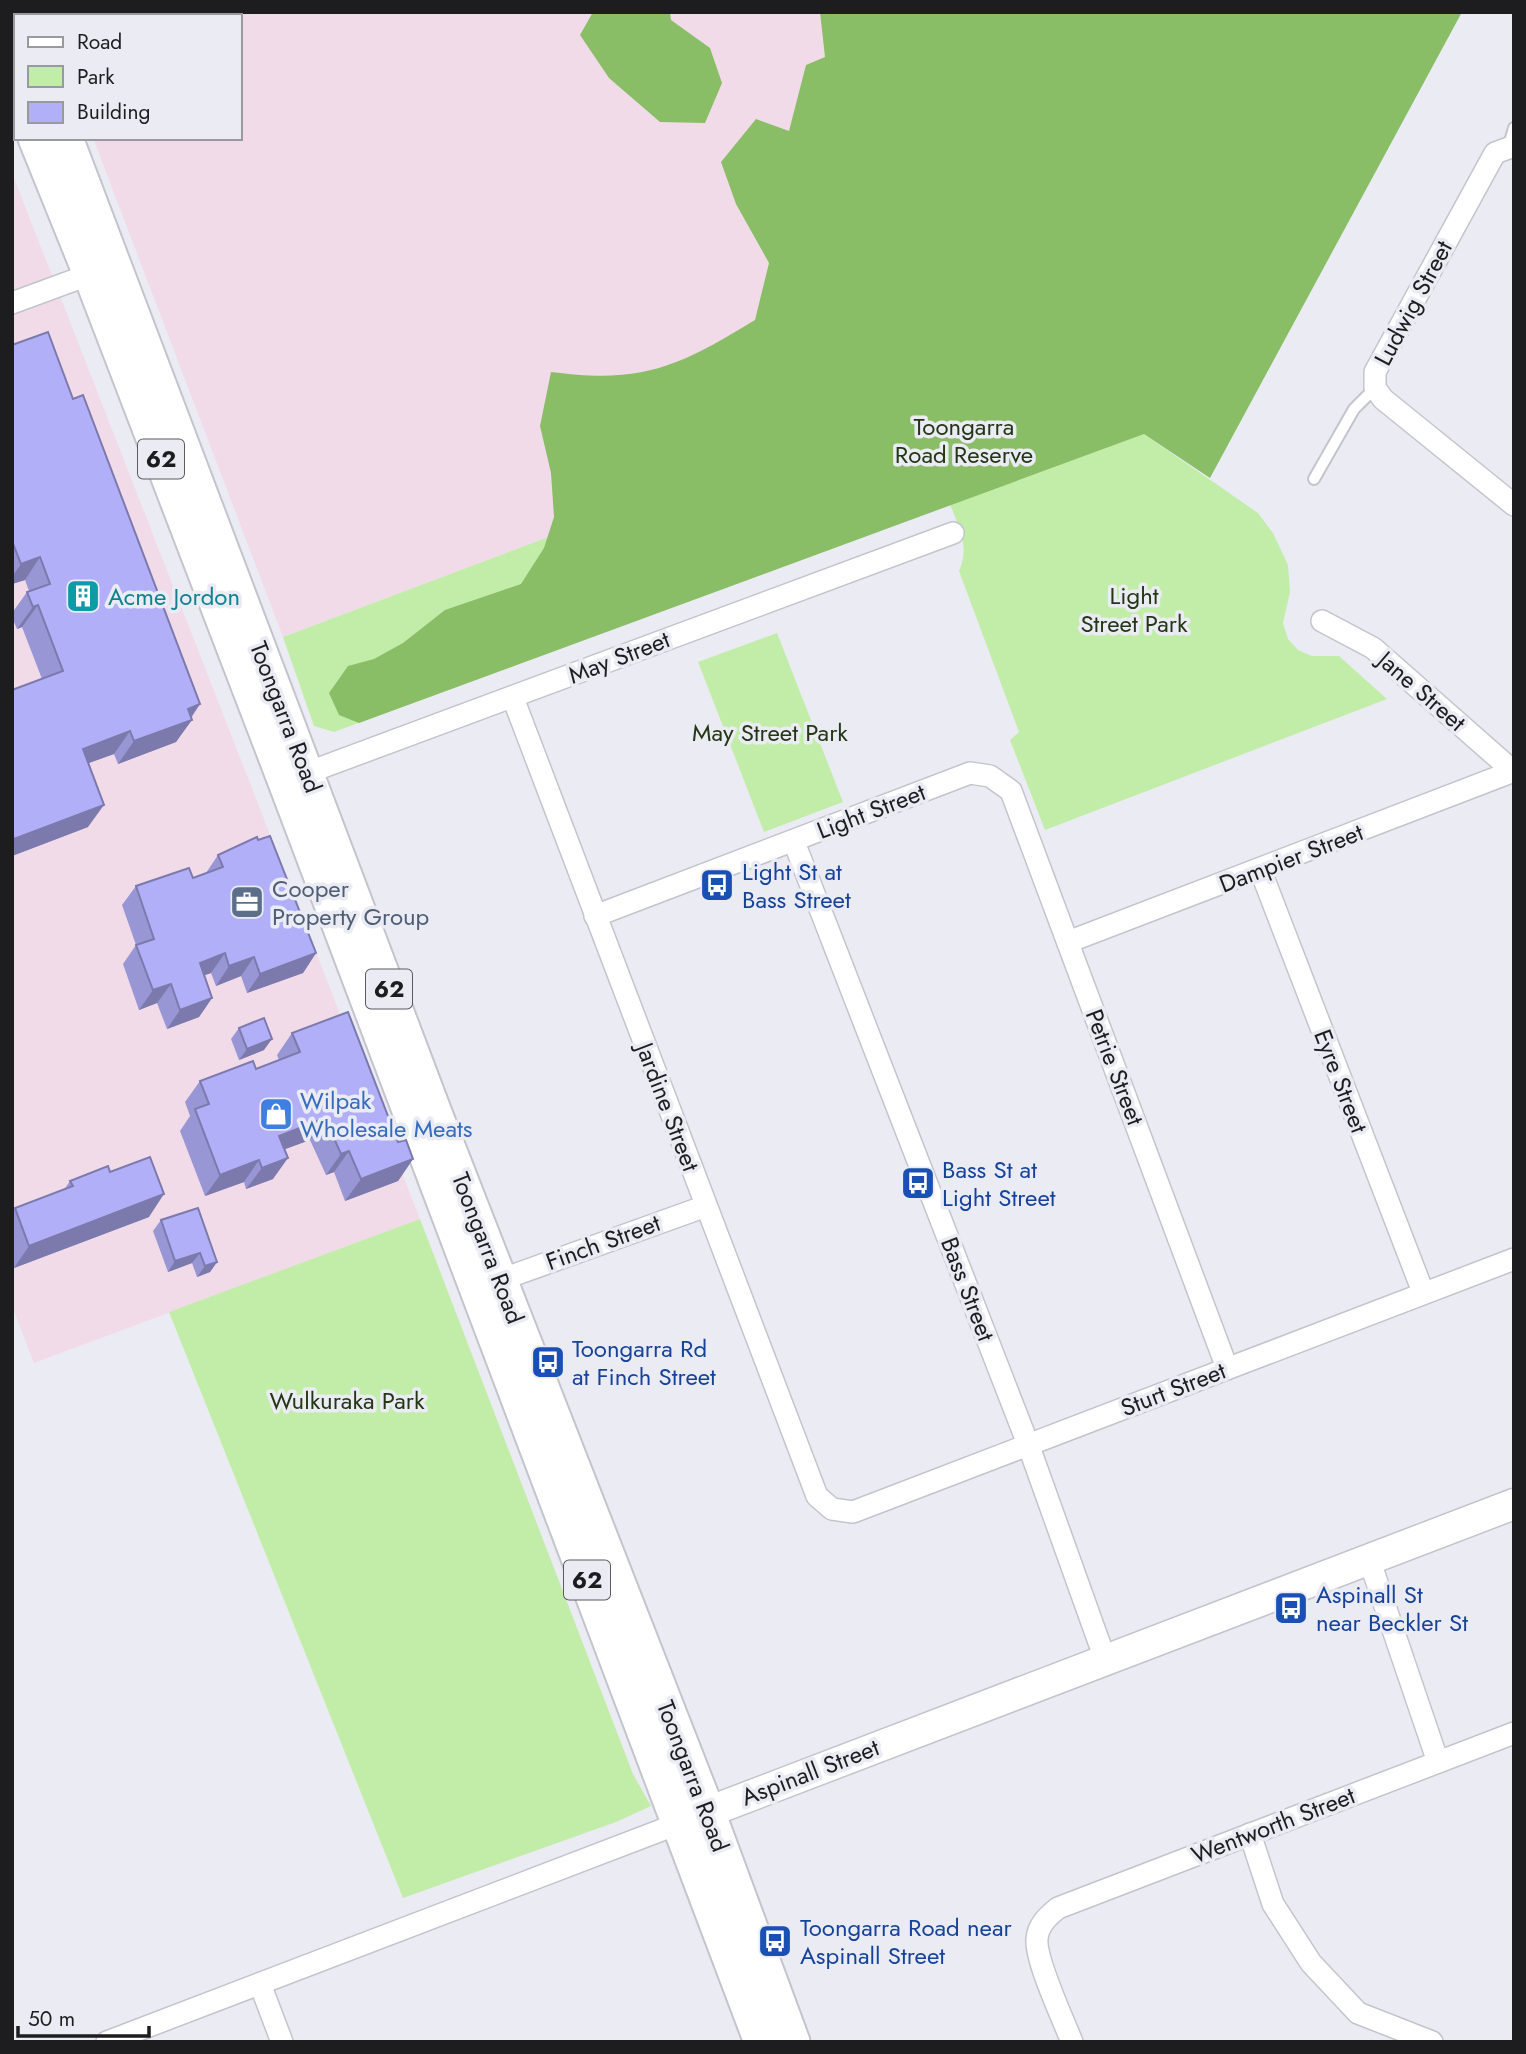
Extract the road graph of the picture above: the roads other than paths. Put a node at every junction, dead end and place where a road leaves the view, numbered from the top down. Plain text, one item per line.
1 (36, 140) edge
2 (66, 140) edge
3 (1512, 140) edge
4 (102, 269) junction
5 (12, 303) edge
6 (1375, 388) junction
7 (1314, 480) dead end
8 (1514, 505) edge
9 (953, 533) dead end
10 (1322, 621) dead end
11 (513, 698) junction
12 (1513, 771) edge
13 (990, 776) joint
14 (296, 777) junction
15 (794, 842) junction
16 (1260, 869) junction
17 (595, 916) junction
18 (1068, 942) junction
19 (706, 1206) junction
20 (1514, 1259) edge
21 (500, 1280) junction
22 (1423, 1292) junction
23 (1227, 1368) junction
24 (1028, 1444) junction
25 (1514, 1504) edge
26 (832, 1509) joint
27 (1369, 1559) junction
28 (1105, 1659) junction
29 (1514, 1733) edge
30 (1438, 1762) junction
31 (694, 1817) junction
32 (1250, 1834) junction
33 (260, 1984) junction
34 (107, 2042) edge
35 (282, 2042) edge
36 (761, 2042) edge
37 (793, 2042) edge
38 (1072, 2042) edge
39 (1432, 2042) edge

1 - 4 main road, Toongarra Road / 62
2 - 4 main road, Toongarra Road / 62
3 - 6 street, Ludwig Street
4 - 5 street
4 - 14 main road, Toongarra Road / 62
6 - 7 lane
6 - 8 street, Ludwig Street
9 - 11 street, May Street
10 - 12 street, Jane Street
11 - 14 street, May Street
11 - 17 street, Jardine Street
12 - 16 street, Dampier Street
13 - 15 street, Light Street
13 - 18 street, Petrie Street
14 - 21 main road, Toongarra Road / 62
14 - 31 main road, Toongarra Road / 62
15 - 17 street, Light Street
15 - 24 street, Bass Street
16 - 18 street, Dampier Street
16 - 22 street, Eyre Street
17 - 19 street, Jardine Street
18 - 23 street, Petrie Street
19 - 21 street, Finch Street
19 - 26 street, Jardine Street
20 - 22 street, Sturt Street
21 - 31 main road, Toongarra Road / 62
22 - 23 street, Sturt Street
23 - 24 street, Sturt Street
24 - 26 street, Sturt Street
24 - 28 street, Bass Street
25 - 27 main road, Aspinall Street
27 - 28 main road, Aspinall Street
27 - 30 street
28 - 31 main road, Aspinall Street
29 - 30 street, Wentworth Street
30 - 32 street, Wentworth Street
31 - 33 street, Aspinall Street
31 - 36 main road, Toongarra Road / 62
31 - 37 main road, Toongarra Road / 62
32 - 38 street, Wentworth Street
32 - 39 street
33 - 34 street, Aspinall Street
33 - 35 street

